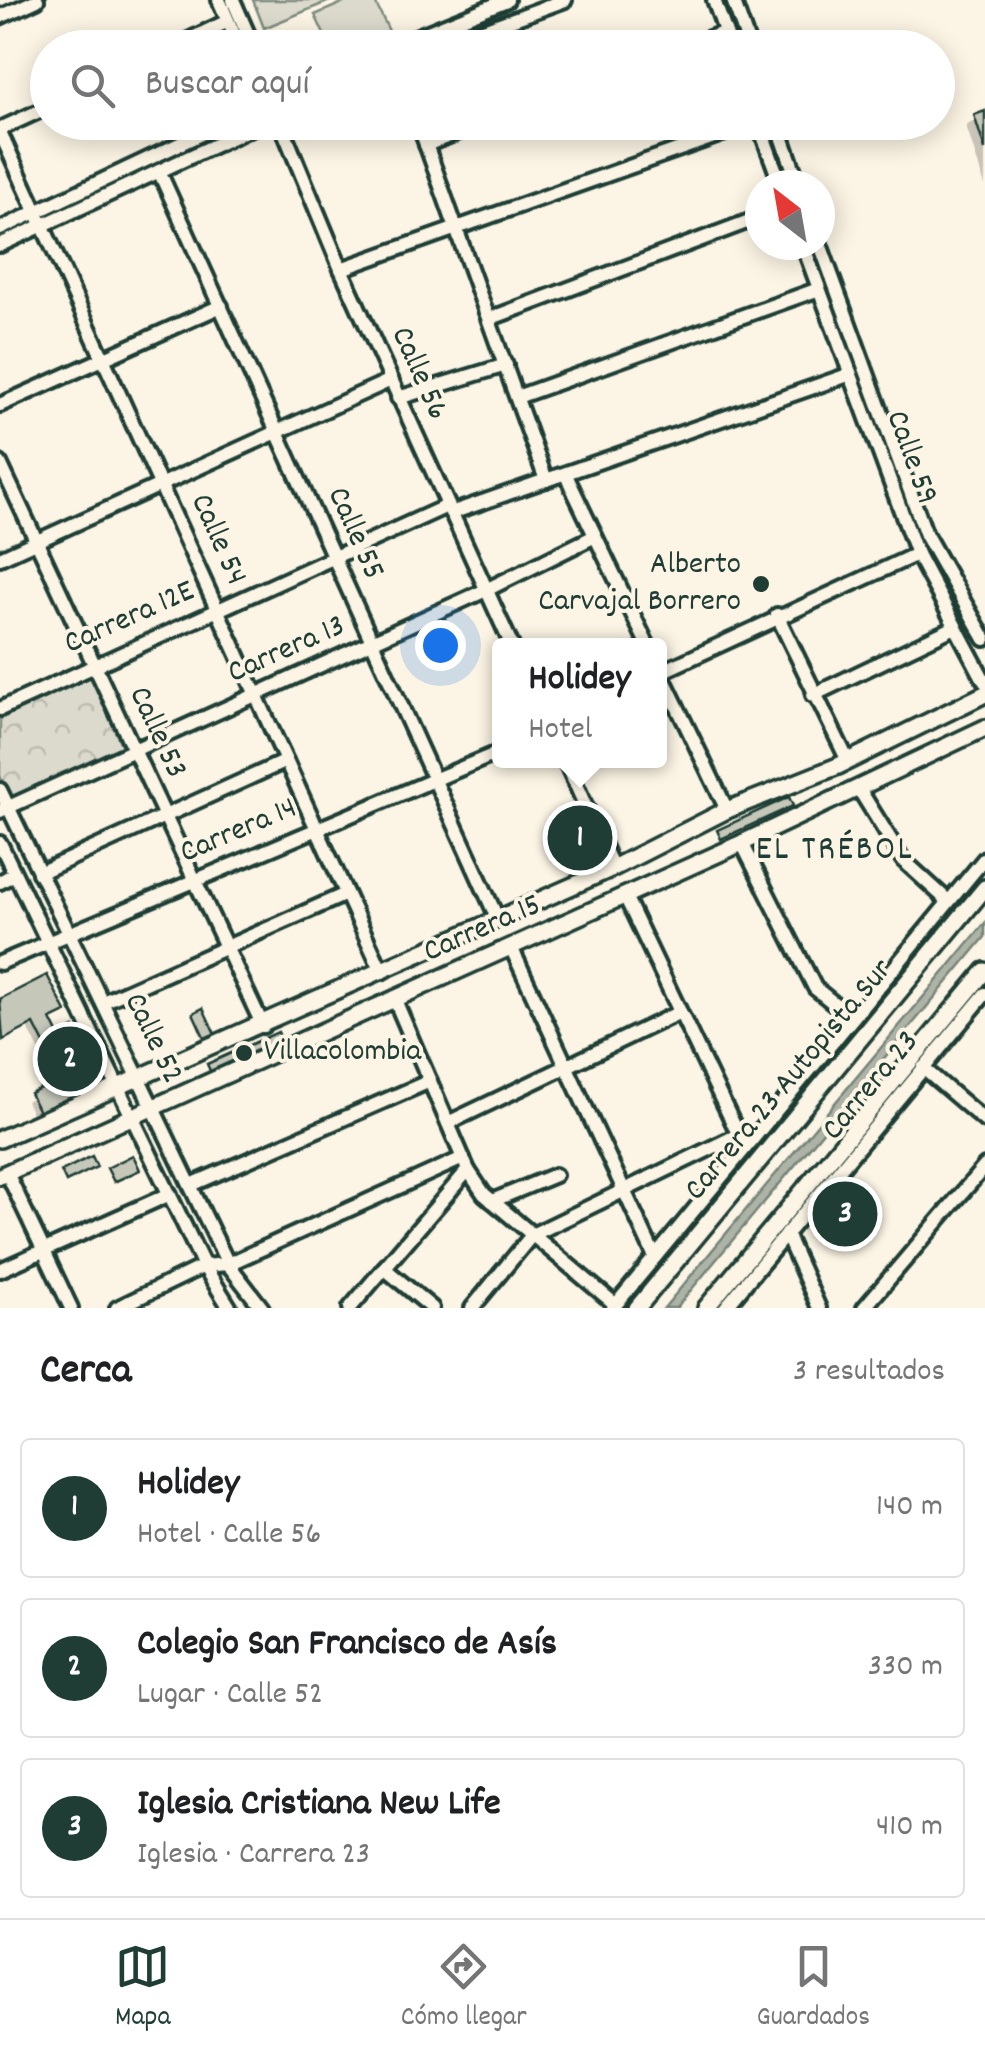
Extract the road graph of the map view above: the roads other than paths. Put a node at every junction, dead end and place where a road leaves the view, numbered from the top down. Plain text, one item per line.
1 (37, 0) edge
2 (219, 0) edge
3 (233, 0) edge
4 (507, 0) edge
5 (565, 0) edge
6 (714, 0) edge
7 (733, 0) edge
8 (0, 17) edge
9 (228, 21) junction
10 (209, 30) edge
11 (232, 30) edge
12 (246, 30) edge
13 (432, 30) edge
14 (484, 30) edge
15 (724, 30) edge
16 (744, 30) edge
17 (30, 116) edge
18 (0, 131) edge
19 (191, 140) edge
20 (227, 140) edge
21 (287, 140) edge
22 (424, 140) edge
23 (439, 140) edge
24 (706, 140) edge
25 (764, 140) edge
26 (783, 140) edge
27 (426, 145) junction
28 (776, 170) edge
29 (794, 170) edge
30 (159, 171) junction
31 (41, 218) junction
32 (745, 223) edge
33 (457, 227) junction
34 (0, 229) edge
35 (0, 245) edge
36 (808, 260) edge
37 (826, 260) edge
38 (340, 269) junction
39 (819, 289) junction
40 (221, 306) junction
41 (489, 319) junction
42 (104, 358) junction
43 (506, 366) junction
44 (851, 374) junction
45 (391, 380) junction
46 (517, 397) junction
47 (398, 398) junction
48 (0, 404) edge
49 (278, 432) junction
50 (0, 464) edge
51 (566, 475) junction
52 (546, 480) junction
53 (162, 485) junction
54 (449, 510) junction
55 (926, 534) junction
56 (595, 536) junction
57 (36, 542) junction
58 (914, 548) junction
59 (334, 557) junction
60 (0, 558) edge
61 (486, 590) junction
62 (218, 610) junction
63 (777, 616) junction
64 (953, 628) junction
65 (508, 638) edge
66 (644, 638) edge
67 (985, 639) edge
68 (373, 642) junction
69 (94, 666) junction
70 (667, 669) edge
71 (985, 682) edge
72 (667, 686) edge
73 (985, 694) edge
74 (256, 695) junction
75 (813, 695) junction
76 (0, 709) edge
77 (985, 728) edge
78 (134, 750) junction
79 (492, 755) edge
80 (286, 761) junction
81 (848, 761) junction
82 (569, 768) edge
83 (435, 780) junction
84 (0, 790) edge
85 (859, 790) junction
86 (4, 809) edge
87 (727, 810) junction
88 (164, 816) junction
89 (318, 829) junction
90 (0, 843) edge
91 (742, 843) junction
92 (985, 858) edge
93 (613, 868) junction
94 (39, 873) junction
95 (14, 874) junction
96 (195, 881) junction
97 (0, 882) edge
98 (985, 888) edge
99 (346, 894) junction
100 (626, 896) junction
101 (948, 901) junction
102 (498, 920) junction
103 (68, 935) junction
104 (45, 944) junction
105 (226, 948) junction
106 (511, 948) junction
107 (0, 963) edge
108 (382, 972) junction
109 (985, 972) edge
110 (985, 994) edge
111 (395, 1000) junction
112 (103, 1002) junction
113 (678, 1012) junction
114 (852, 1018) junction
115 (262, 1026) junction
116 (928, 1040) junction
117 (924, 1066) junction
118 (566, 1068) junction
119 (141, 1080) junction
120 (430, 1081) junction
121 (120, 1089) junction
122 (901, 1094) junction
123 (876, 1103) junction
124 (155, 1108) junction
125 (134, 1118) junction
126 (985, 1121) edge
127 (448, 1123) junction
128 (0, 1140) edge
129 (741, 1141) junction
130 (466, 1164) junction
131 (182, 1166) junction
132 (985, 1166) edge
133 (4, 1175) edge
134 (161, 1175) junction
135 (554, 1175) dead end
136 (191, 1186) junction
137 (625, 1189) junction
138 (170, 1194) junction
139 (492, 1201) junction
140 (532, 1234) junction
141 (786, 1234) junction
142 (43, 1251) junction
143 (652, 1261) junction
144 (228, 1264) junction
145 (204, 1266) junction
146 (384, 1268) junction
147 (0, 1270) edge
148 (663, 1277) junction
149 (615, 1306) edge
150 (227, 1307) edge
151 (71, 1308) edge
152 (117, 1308) edge
153 (262, 1308) edge
154 (350, 1308) edge
155 (432, 1308) edge
156 (472, 1308) edge
157 (637, 1308) edge
158 (706, 1308) edge
159 (724, 1308) edge
160 (818, 1308) edge
161 (864, 1308) edge

1 - 8 street
2 - 9 street
3 - 12 street
4 - 13 street
5 - 14 street
6 - 15 street
7 - 16 street
9 - 10 street
9 - 11 street
17 - 18 street
18 - 31 street, Calle 54
19 - 31 street
20 - 30 street
21 - 38 street, Calle 56
22 - 27 street
23 - 27 street
24 - 33 street
25 - 28 street
26 - 29 street
27 - 33 street
30 - 31 street
30 - 40 street, Calle 55
31 - 34 street
31 - 35 street
31 - 42 street, Calle 54
32 - 41 street
33 - 38 street
33 - 41 street
36 - 39 street, Calle 59
37 - 55 street, Calle 59
38 - 45 street, Calle 56
39 - 44 street, Calle 59
39 - 46 street
40 - 42 street
40 - 49 street, Calle 55
41 - 43 street
42 - 48 street
42 - 53 street, Calle 54
43 - 46 street
43 - 47 street
44 - 51 street, Carrera 12E
44 - 58 street, Calle 59
45 - 47 street, Calle 56
45 - 49 street
46 - 52 street
47 - 54 street, Calle 56
49 - 53 street
49 - 59 street, Calle 55
50 - 57 street, Calle 53
51 - 52 street, Carrera 12E
51 - 56 street
52 - 54 street, Carrera 12E
53 - 57 street
53 - 62 street, Calle 54
54 - 59 street, Carrera 12E
54 - 61 street, Calle 56
55 - 58 street
55 - 67 street, Calle 59
56 - 61 street, Carrera 13
56 - 66 street
57 - 60 street
57 - 69 street, Calle 53
58 - 63 street
58 - 64 street, Calle 59
59 - 62 street, Carrera 12E
59 - 68 street, Calle 55
61 - 65 street, Calle 56
61 - 68 street, Carrera 13
62 - 69 street, Carrera 12E
62 - 74 street, Calle 54
63 - 70 street
63 - 75 street
64 - 71 street, Calle 59
64 - 75 street
68 - 74 street, Carrera 13
68 - 83 street, Calle 55
69 - 76 street, Carrera 12E
69 - 78 street, Calle 53
72 - 87 street
73 - 81 main road, Carrera 15
74 - 78 street, Carrera 13
74 - 80 street, Calle 54
75 - 81 street
77 - 85 main road, Carrera 15
78 - 86 street, Carrera 13
78 - 88 street, Calle 53
79 - 83 street, Carrera 14
80 - 88 street
80 - 89 street, Calle 54
81 - 87 main road, Carrera 15
82 - 93 street
83 - 89 street, Carrera 14
83 - 102 street, Calle 55
84 - 86 street, Calle 52
85 - 91 main road, Carrera 15
85 - 101 street
86 - 94 street, Calle 52
87 - 93 main road, Carrera 15
88 - 94 street
88 - 96 street, Calle 53
89 - 96 street, Carrera 14
89 - 99 street, Calle 54
90 - 95 street, Calle 52
91 - 100 main road, Carrera 15
91 - 114 street
92 - 101 street, Carrera 23
93 - 102 main road, Carrera 15
94 - 103 street, Calle 52
95 - 97 street
95 - 104 street, Calle 52
96 - 103 street, Carrera 14
96 - 105 street, Calle 53
98 - 148 main road, Carrera 23 Autopista Sur
99 - 105 street
99 - 108 street, Calle 54
100 - 106 main road, Carrera 15
100 - 113 street
101 - 114 street, Carrera 23
102 - 108 main road, Carrera 15
103 - 104 street, Carrera 14
103 - 112 street, Calle 52
104 - 107 street, Carrera 14
104 - 121 street, Calle 52
105 - 112 street
105 - 115 street, Calle 53
106 - 111 main road, Carrera 15
106 - 118 street
108 - 115 main road, Carrera 15
109 - 116 main road
110 - 117 street, Carrera 23
111 - 120 street
111 - 124 main road, Carrera 15
112 - 119 street, Calle 52
113 - 118 street
113 - 129 street
114 - 129 street, Carrera 23
115 - 119 main road, Carrera 15
116 - 117 main road
116 - 123 main road
117 - 122 street, Carrera 23
117 - 126 street
118 - 127 street
118 - 137 street
119 - 121 main road, Carrera 15
119 - 124 street, Calle 52
120 - 127 street
120 - 136 street
121 - 125 street, Calle 52
121 - 128 main road, Carrera 15
122 - 123 main road
122 - 141 street, Carrera 23
123 - 158 main road
124 - 125 main road, Carrera 15
124 - 131 street, Calle 52
125 - 133 main road, Carrera 15
125 - 134 street, Calle 52
127 - 130 street
129 - 137 street
129 - 143 street, Carrera 23
130 - 139 street
130 - 144 street
130 - 146 street
131 - 134 street
131 - 136 street, Calle 52
132 - 161 street
133 - 142 street
134 - 138 street, Calle 52
135 - 139 street
136 - 144 street, Calle 52
137 - 140 street
137 - 143 street
138 - 142 street
138 - 145 street, Calle 52
139 - 140 street
140 - 149 street
140 - 156 street
141 - 159 street, Carrera 23
141 - 160 street
142 - 147 street
142 - 151 street
143 - 148 main road
143 - 149 street, Carrera 23
144 - 145 street
144 - 153 street, Calle 52
145 - 150 street, Calle 52
145 - 152 street
146 - 154 street
146 - 155 street
148 - 157 main road, Carrera 23 Autopista Sur

